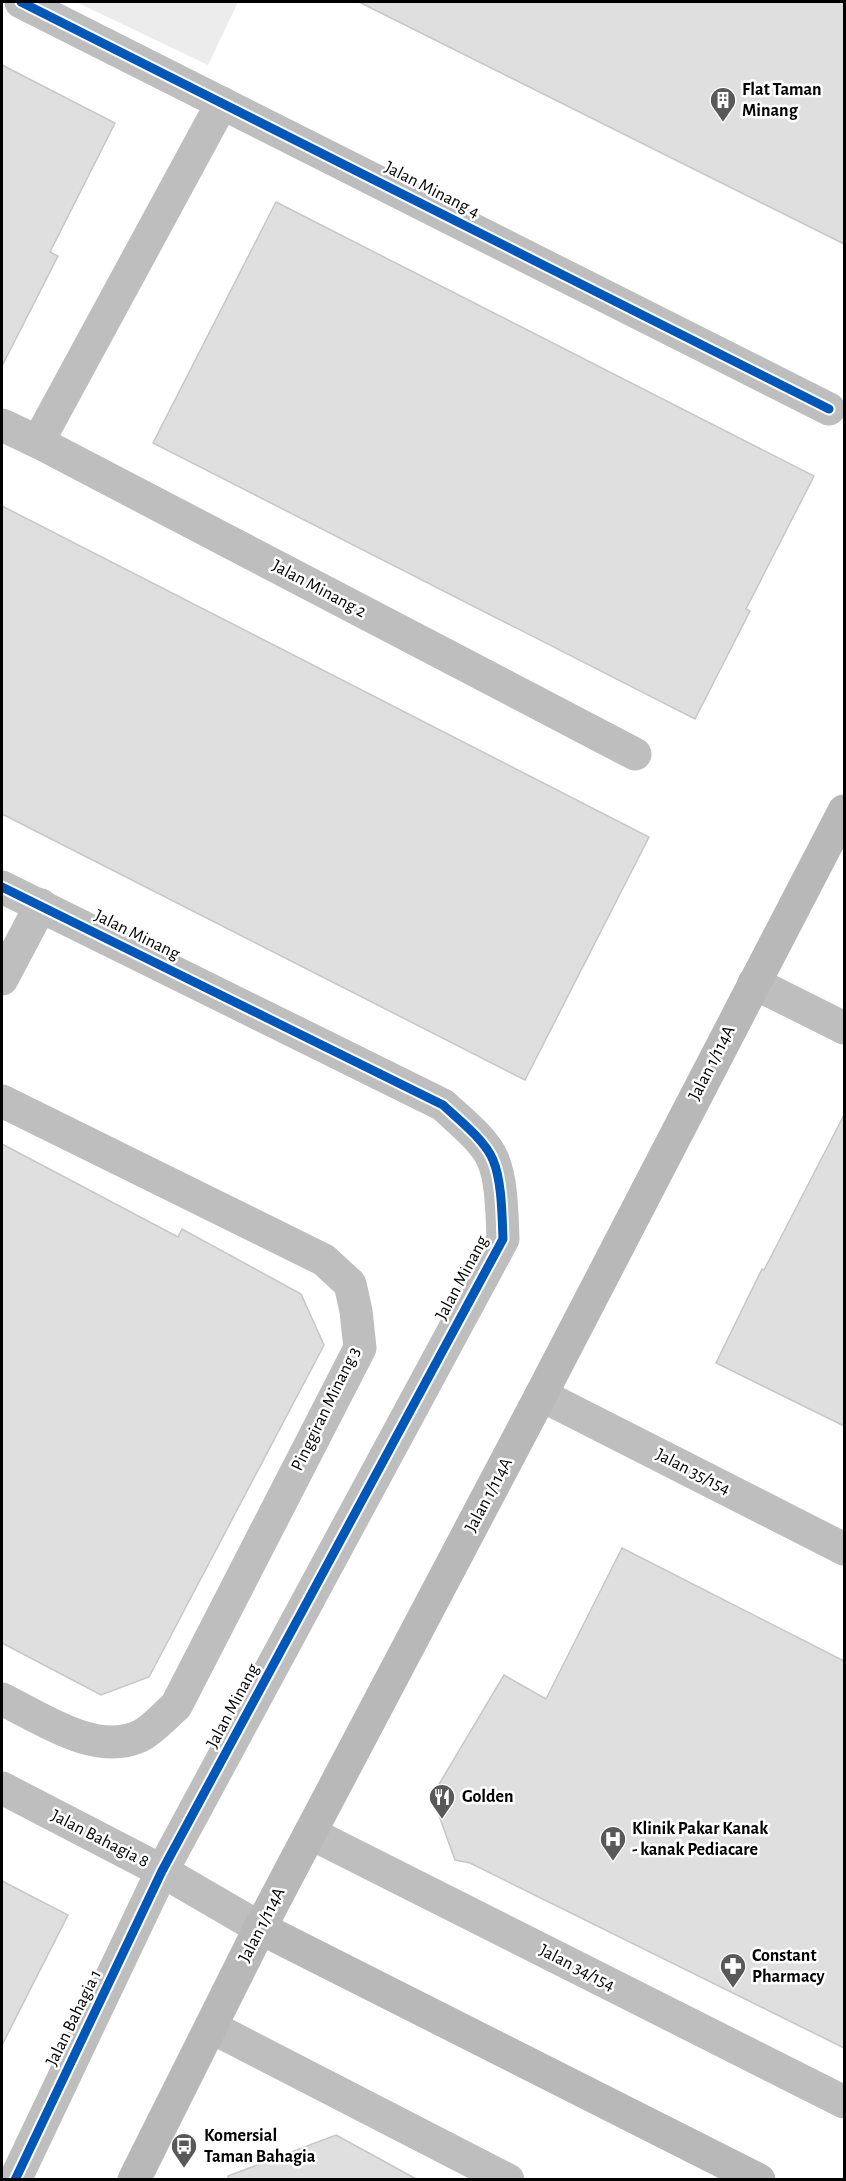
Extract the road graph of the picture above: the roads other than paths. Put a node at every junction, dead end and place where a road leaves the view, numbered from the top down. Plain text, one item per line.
1 (21, 2) edge
2 (222, 103) junction
3 (829, 409) dead end
4 (2, 425) edge
5 (38, 442) junction
6 (635, 754) dead end
7 (844, 811) edge
8 (2, 887) edge
9 (40, 905) junction
10 (2, 979) edge
11 (754, 983) junction
12 (844, 1028) edge
13 (2, 1101) edge
14 (541, 1395) junction
15 (844, 1550) edge
16 (2, 1699) edge
17 (2, 1788) edge
18 (310, 1833) junction
19 (162, 1871) junction
20 (260, 1928) junction
21 (210, 2027) junction
22 (844, 2102) edge
23 (15, 2180) edge
24 (134, 2180) edge
25 (508, 2180) edge
26 (759, 2180) edge

1 - 2 street, Jalan Minang 4
2 - 3 street, Jalan Minang 4
2 - 5 street
4 - 5 street, Jalan Minang 2
5 - 6 street, Jalan Minang 2
7 - 11 street, Jalan 1/114A
8 - 9 street, Jalan Minang
9 - 10 street
9 - 19 street, Jalan Minang
11 - 12 street
11 - 14 street, Jalan 1/114A
13 - 16 street, Pinggiran Minang 3
14 - 15 street, Jalan 35/154
14 - 18 street, Jalan 1/114A
17 - 19 street, Jalan Bahagia 8
18 - 20 street, Jalan 1/114A
18 - 22 street, Jalan 34/154
19 - 20 street, Jalan Bahagia 8
19 - 23 street, Jalan Bahagia 1
20 - 21 street, Jalan 1/114A
20 - 26 street
21 - 24 street, Jalan 1/114A
21 - 25 street

